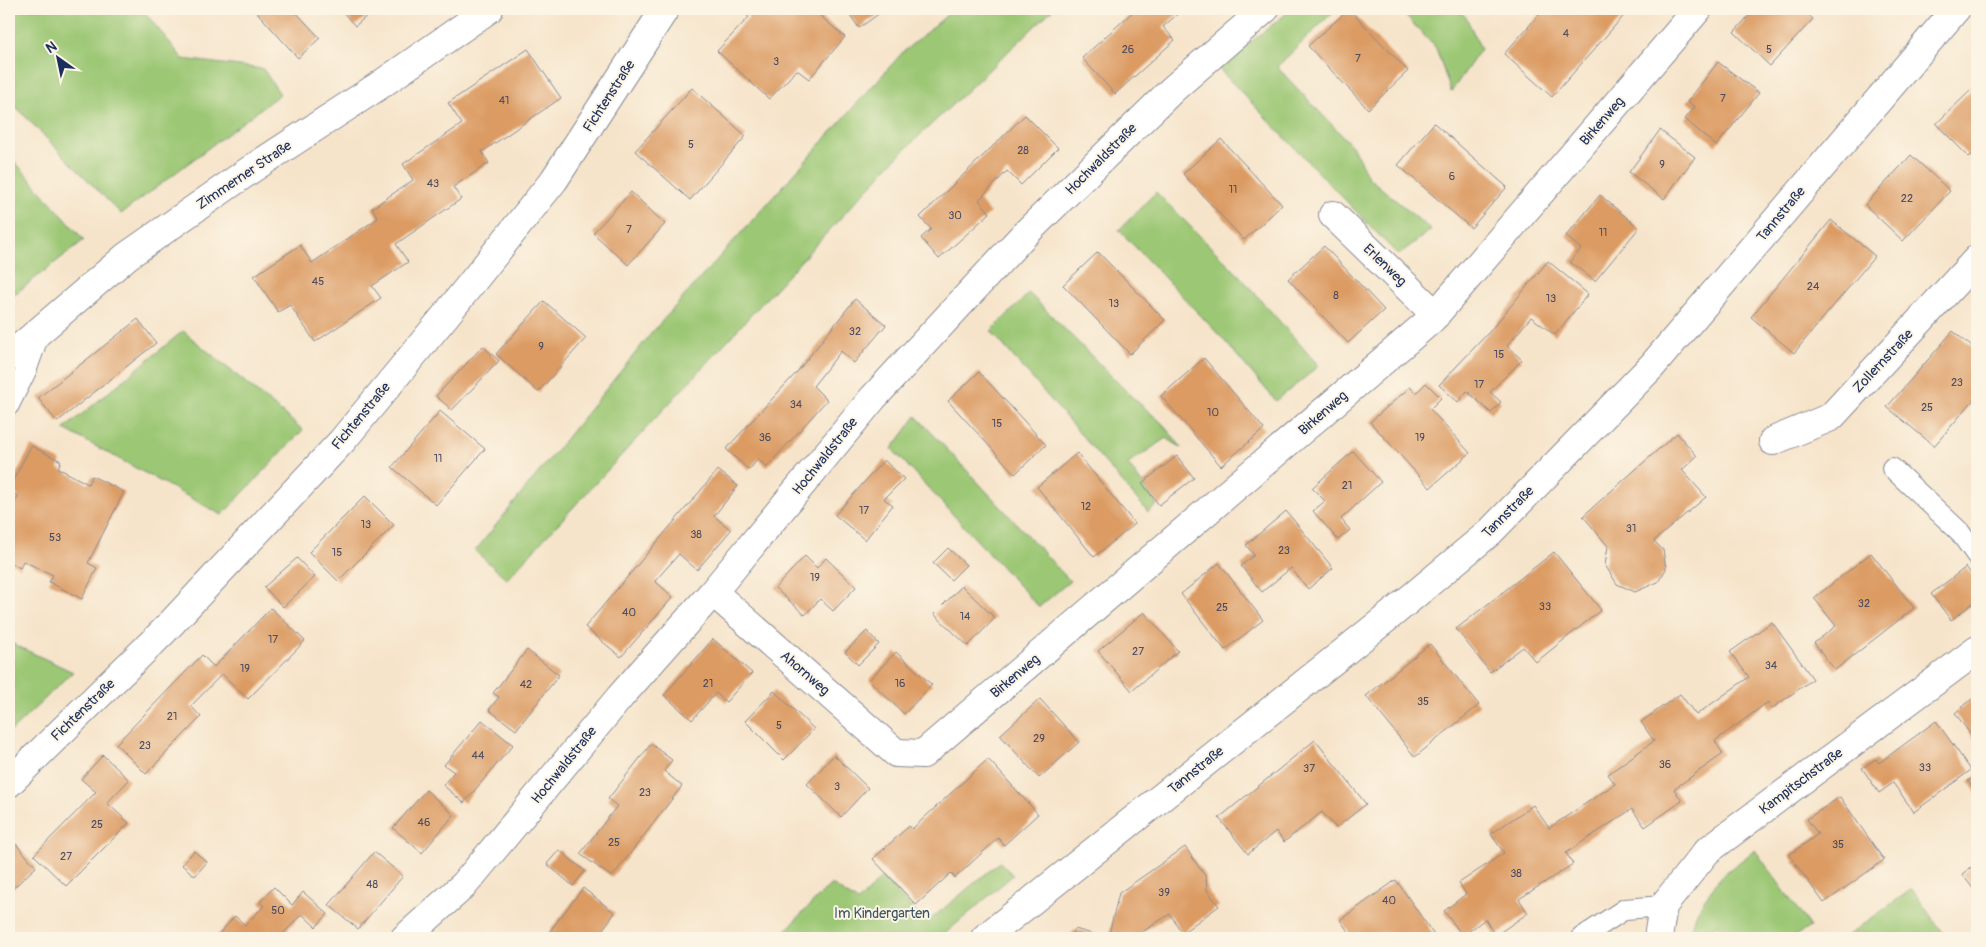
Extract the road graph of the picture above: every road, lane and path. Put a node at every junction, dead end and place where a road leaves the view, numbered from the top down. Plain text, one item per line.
1 (489, 9) edge
2 (665, 9) edge
3 (1265, 9) edge
4 (1698, 9) edge
5 (1956, 9) edge
6 (1333, 215) dead end
7 (1977, 259) edge
8 (1436, 315) junction
9 (42, 328) junction
10 (9, 357) edge
11 (9, 406) edge
12 (1773, 441) dead end
13 (1892, 468) dead end
14 (1977, 556) edge
15 (713, 592) junction
16 (1977, 650) edge
17 (896, 753) joint
18 (9, 782) edge
19 (1663, 906) junction
20 (414, 936) edge
21 (985, 938) edge
22 (1580, 938) edge
23 (1658, 938) edge

1 - 9 street, Zimmerner Straße
2 - 18 street, Fichtenstraße
3 - 15 street, Hochwaldstraße
4 - 8 street, Birkenweg
5 - 21 street, Tannstraße
6 - 8 street, Erlenweg
7 - 12 street, Zollernstraße
8 - 17 street, Birkenweg
9 - 10 street, Zimmerner Straße
9 - 11 lane
13 - 14 lane
15 - 17 street, Ahornweg
15 - 20 street, Hochwaldstraße
16 - 19 street, Kampitschstraße
19 - 22 lane
19 - 23 street, Kampitschstraße

